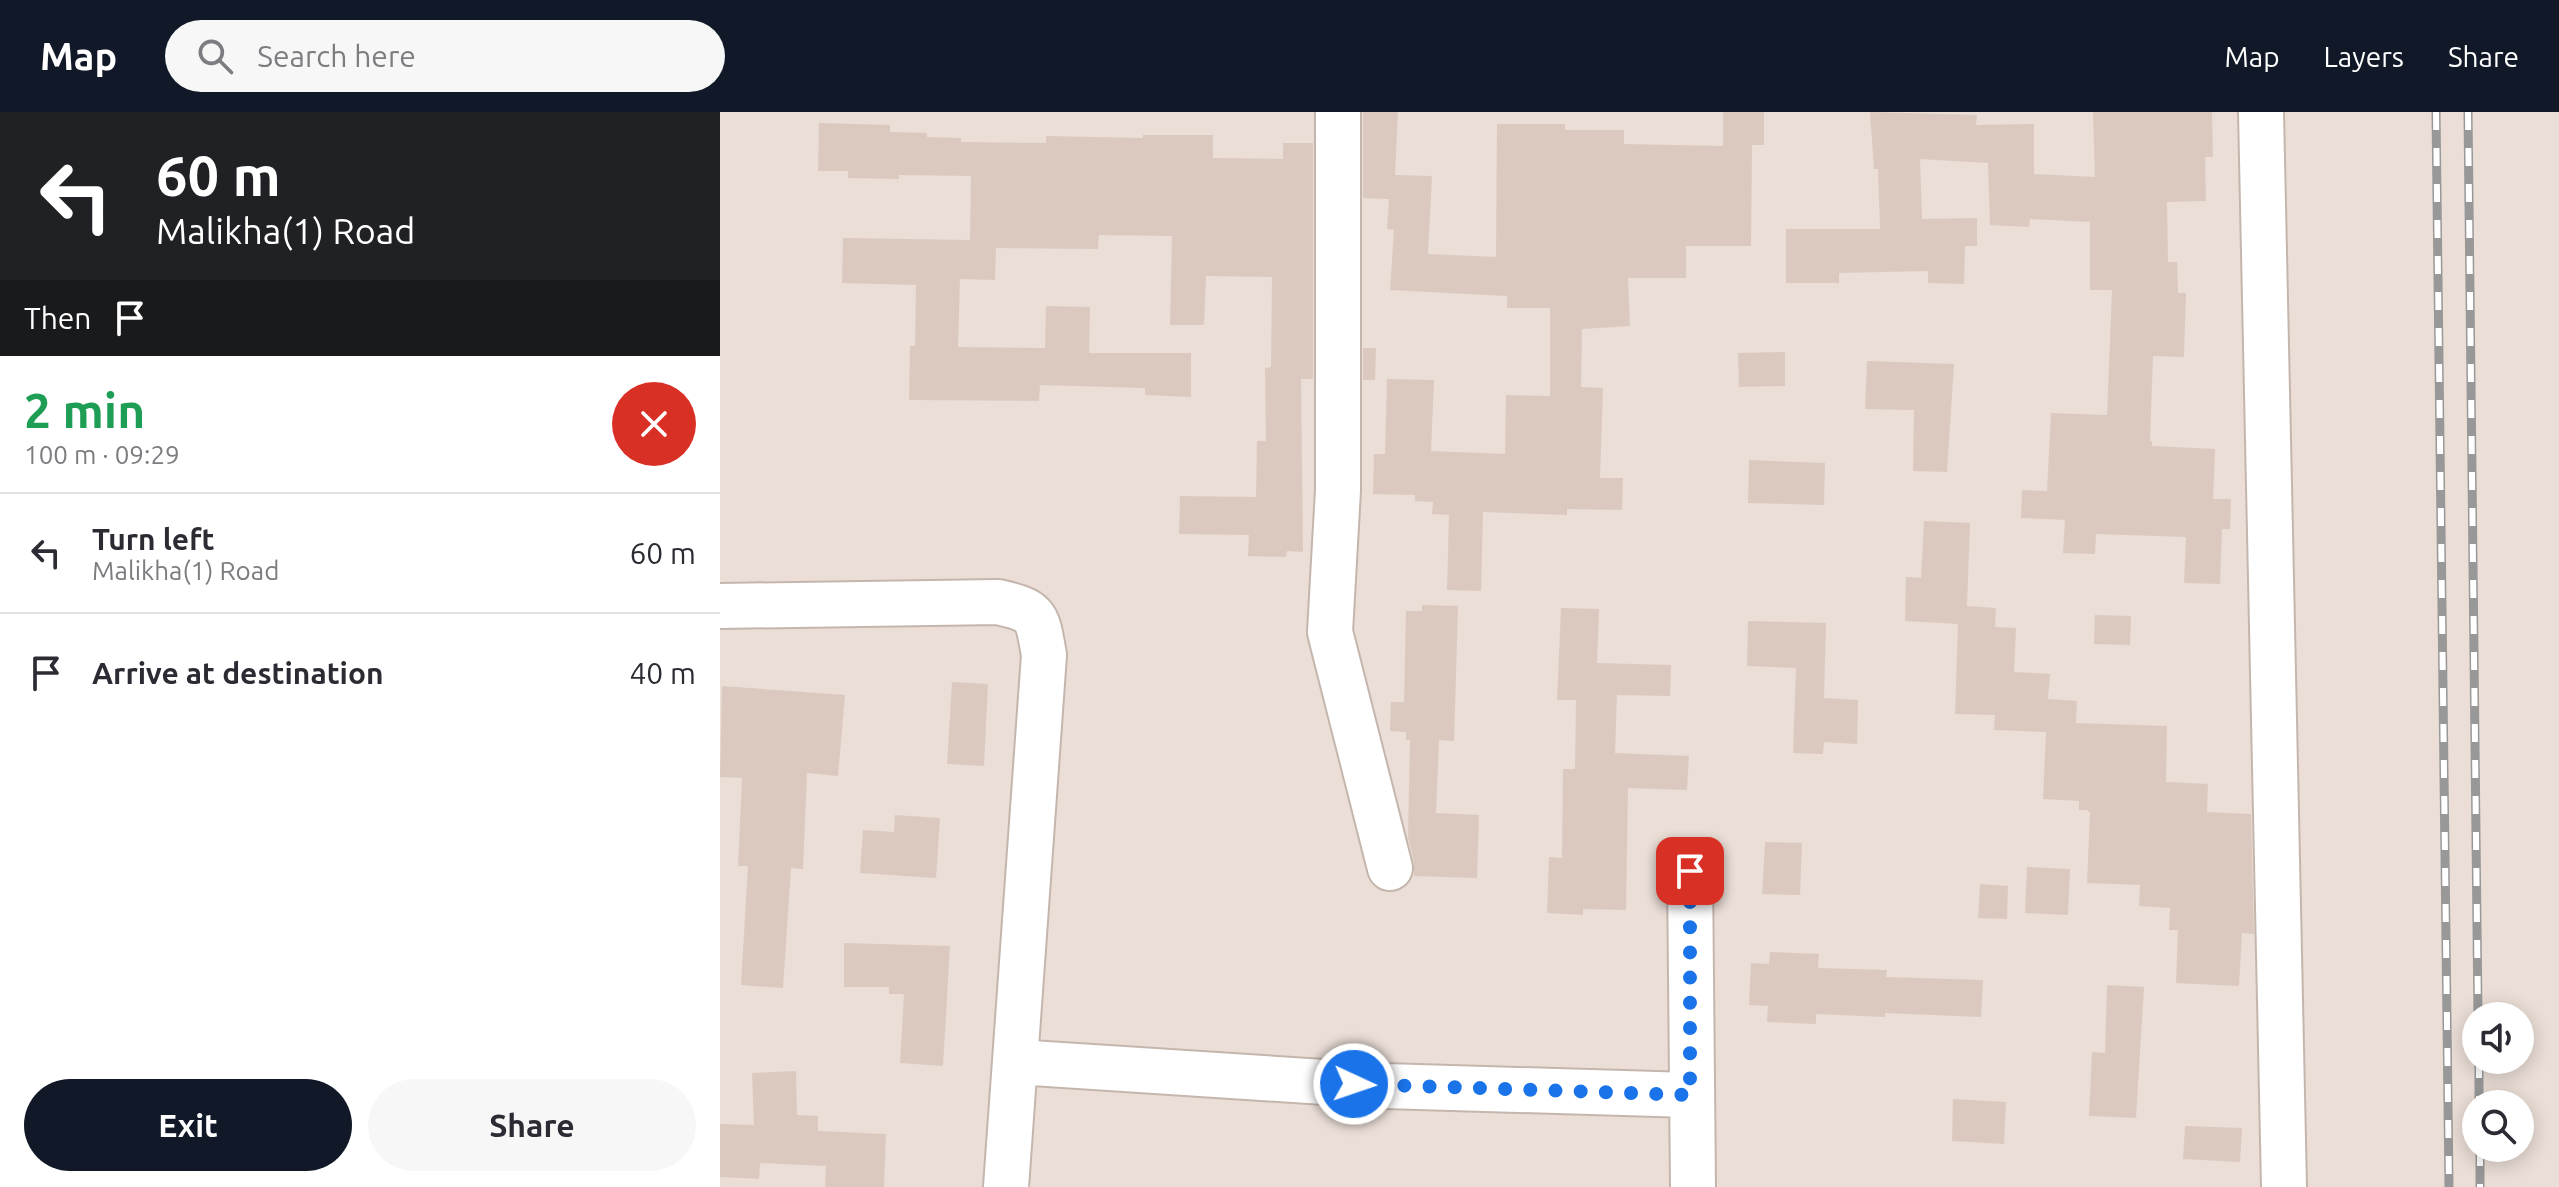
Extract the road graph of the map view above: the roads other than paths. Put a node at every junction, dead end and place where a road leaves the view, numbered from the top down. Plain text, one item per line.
1 (1338, 112) edge
2 (2261, 112) edge
3 (720, 606) edge
4 (1390, 868) dead end
5 (1690, 871) dead end
6 (1015, 1062) junction
7 (1690, 1095) junction
8 (1006, 1187) edge
9 (1693, 1187) edge
10 (2284, 1187) edge

1 - 4 street
2 - 10 street
3 - 6 street
5 - 7 street
6 - 7 street
6 - 8 street
7 - 9 street

